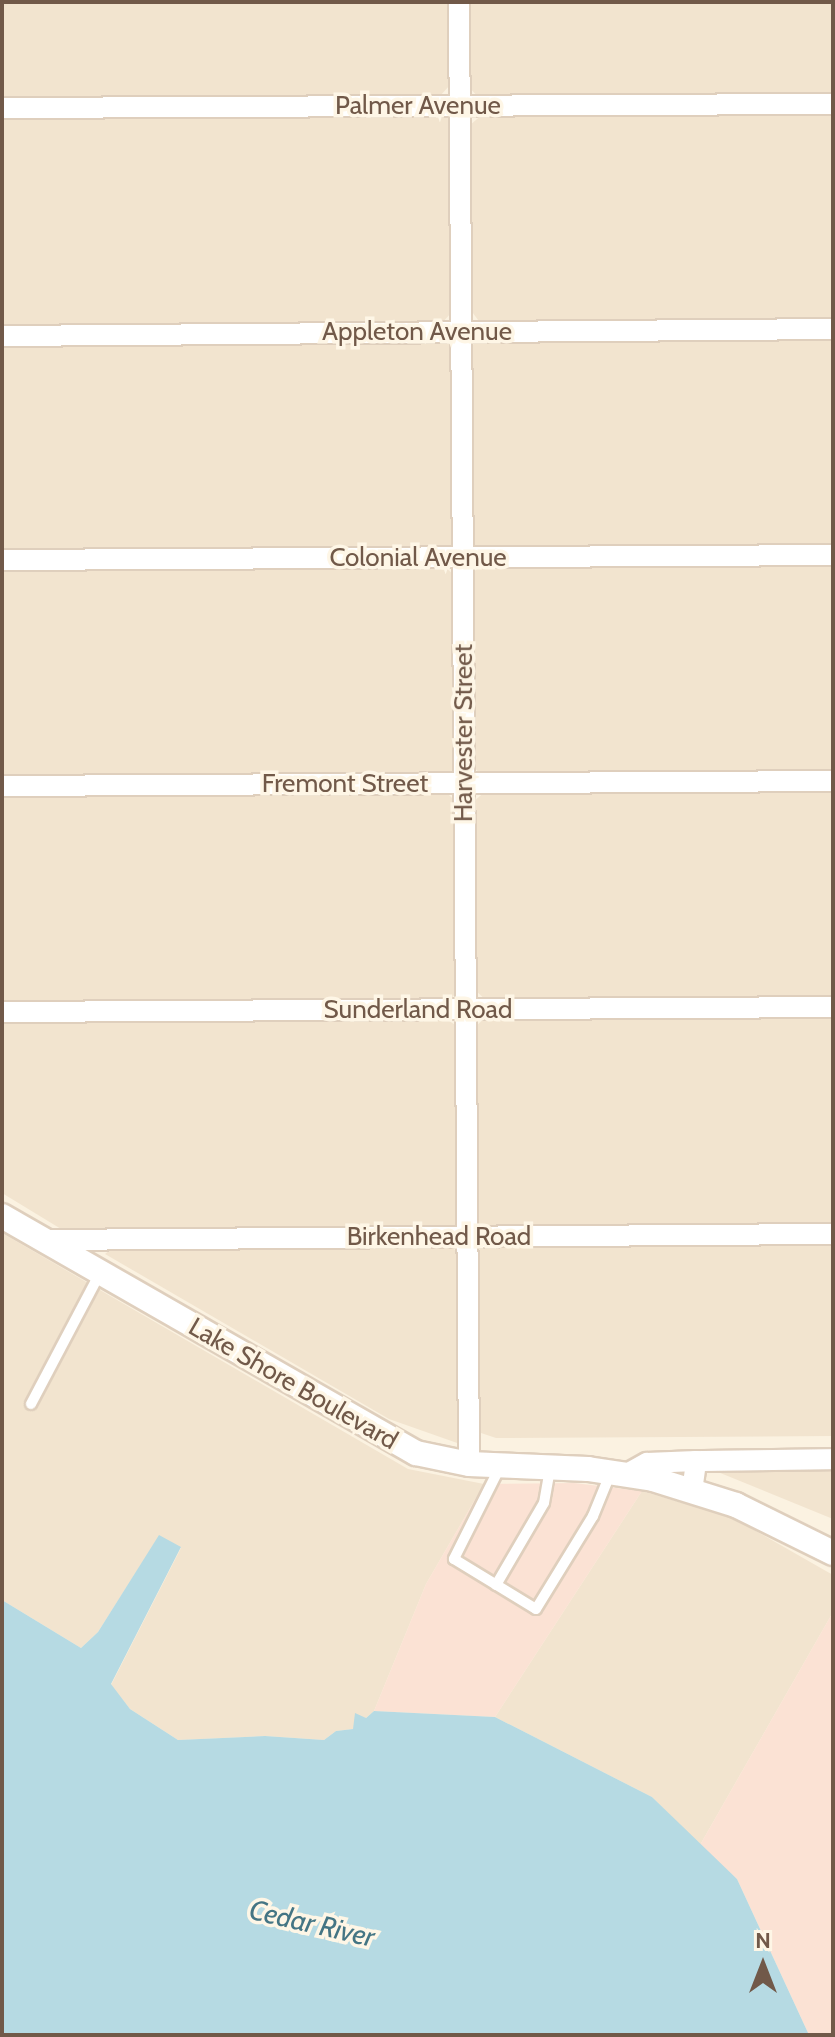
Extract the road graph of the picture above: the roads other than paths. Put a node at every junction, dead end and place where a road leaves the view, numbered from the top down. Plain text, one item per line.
1 (459, 2) edge
2 (833, 104) edge
3 (460, 106) junction
4 (2, 108) edge
5 (833, 329) edge
6 (462, 331) junction
7 (2, 336) edge
8 (833, 555) edge
9 (464, 558) junction
10 (2, 560) edge
11 (833, 781) edge
12 (465, 783) junction
13 (2, 786) edge
14 (833, 1007) edge
15 (467, 1010) junction
16 (2, 1012) edge
17 (2, 1216) edge
18 (833, 1234) edge
19 (468, 1237) junction
20 (44, 1240) junction
21 (100, 1273) junction
22 (31, 1404) dead end
23 (833, 1459) edge
24 (696, 1461) junction
25 (469, 1464) junction
26 (501, 1466) junction
27 (550, 1468) junction
28 (619, 1473) junction
29 (692, 1491) junction
30 (833, 1553) edge
31 (496, 1585) junction

1 - 3 street, Harvester Street
2 - 3 street, Palmer Avenue
3 - 4 street, Palmer Avenue
3 - 6 street, Harvester Street
5 - 6 street, Appleton Avenue
6 - 7 street, Appleton Avenue
6 - 9 street, Harvester Street
8 - 9 street, Colonial Avenue
9 - 10 street, Colonial Avenue
9 - 12 street, Harvester Street
11 - 12 street, Fremont Street
12 - 13 street, Fremont Street
12 - 15 street, Harvester Street
14 - 15 street, Sunderland Road
15 - 16 street, Sunderland Road
15 - 19 street, Harvester Street
17 - 20 street, Lake Shore Boulevard
18 - 19 street, Birkenhead Road
19 - 20 street, Birkenhead Road
19 - 25 street, Harvester Street
20 - 21 street, Lake Shore Boulevard
21 - 22 lane
21 - 25 street, Lake Shore Boulevard
23 - 24 street
24 - 28 street
24 - 29 street
25 - 26 street, Lake Shore Boulevard
26 - 27 street, Lake Shore Boulevard
26 - 31 lane
27 - 28 street, Lake Shore Boulevard
27 - 31 lane
28 - 29 street, Lake Shore Boulevard
28 - 31 lane
29 - 30 street, Lake Shore Boulevard

